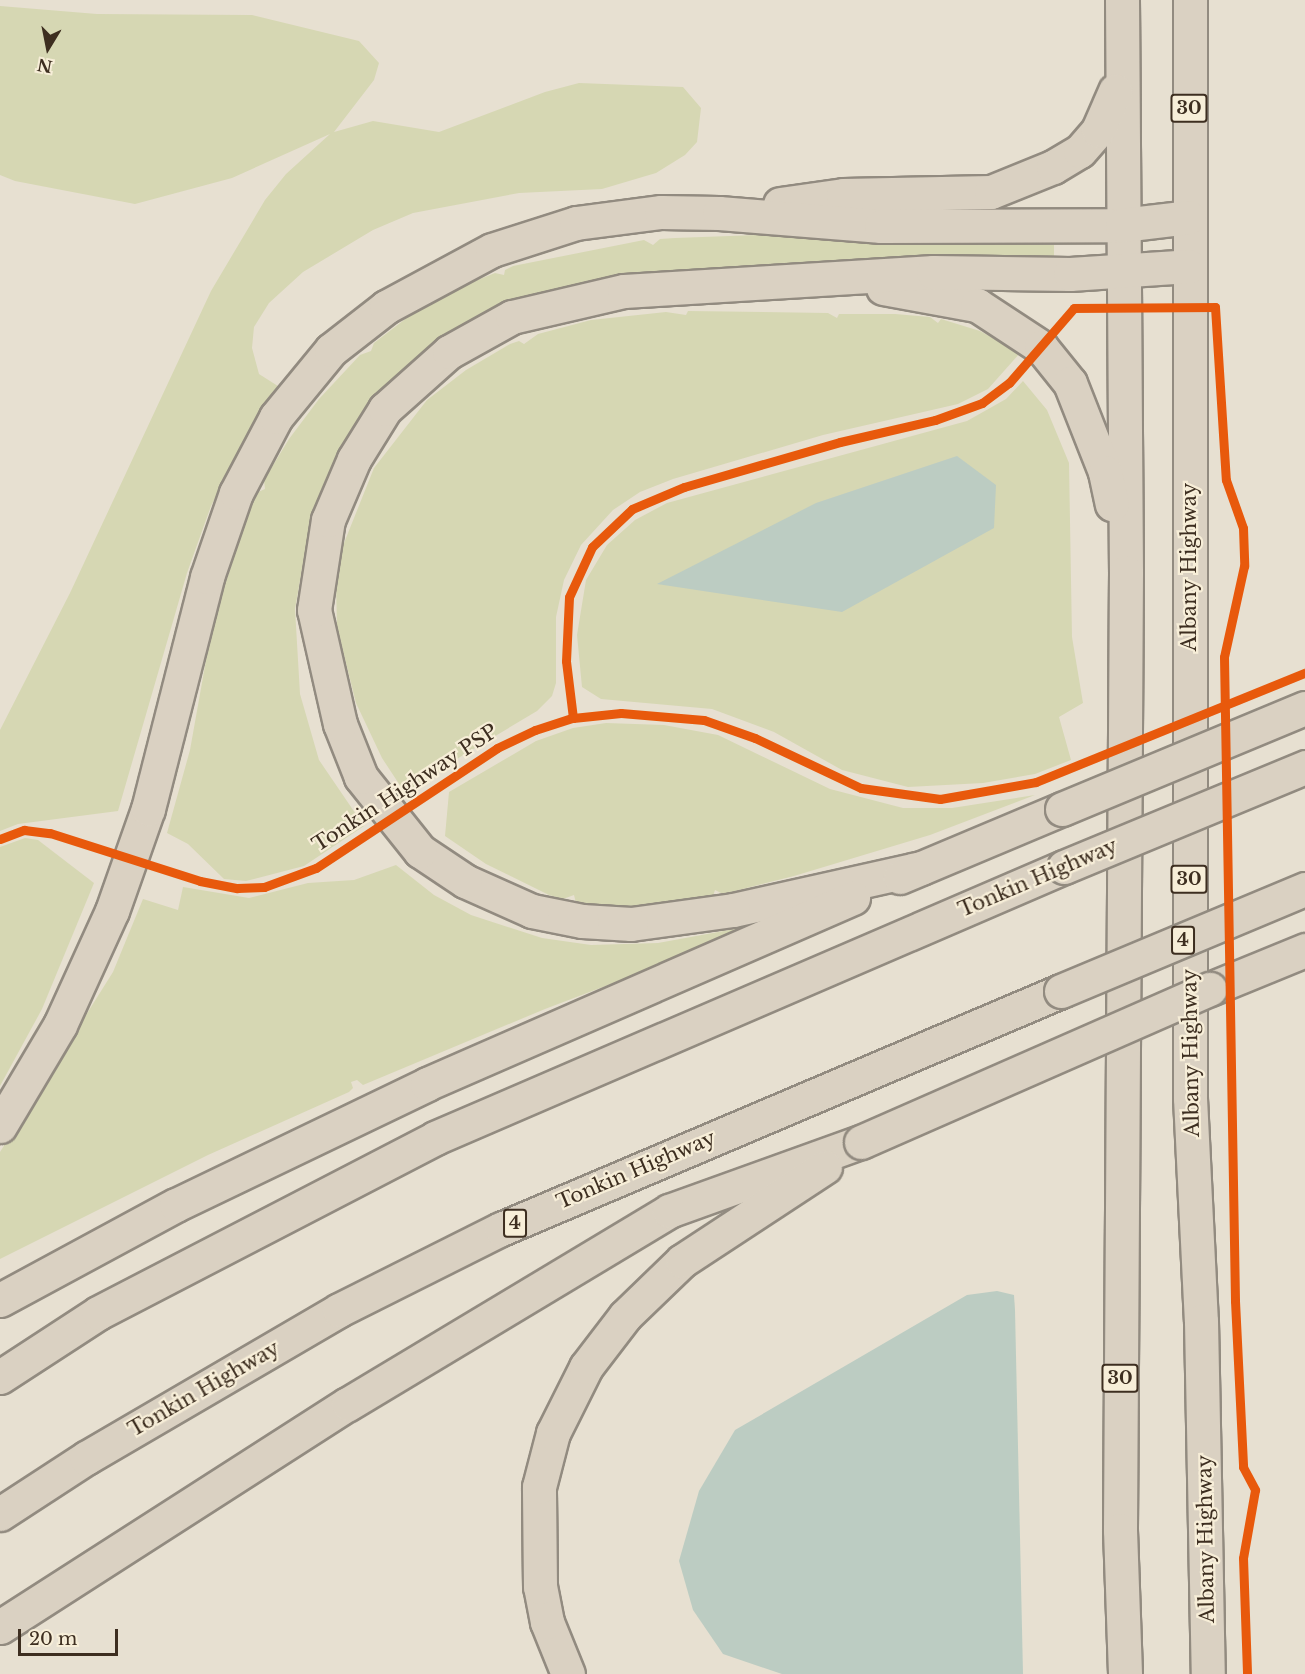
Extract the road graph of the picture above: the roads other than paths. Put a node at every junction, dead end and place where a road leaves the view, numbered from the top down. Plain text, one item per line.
1 (1122, 0) edge
2 (1190, 0) edge
3 (1120, 78) junction
4 (718, 213) junction
5 (1189, 217) junction
6 (1122, 225) junction
7 (1189, 266) junction
8 (1122, 271) junction
9 (837, 279) junction
10 (1126, 572) junction
11 (1305, 708) edge
12 (1305, 767) edge
13 (921, 868) junction
14 (1305, 889) edge
15 (1305, 950) edge
16 (0, 1126) edge
17 (861, 1142) junction
18 (0, 1300) edge
19 (0, 1377) edge
20 (0, 1514) edge
21 (0, 1627) edge
22 (568, 1674) edge
23 (1125, 1674) edge
24 (1208, 1674) edge

1 - 3 highway, 30
2 - 5 highway, Albany Highway / 30
3 - 4 highway
3 - 6 highway, 30
4 - 6 highway
4 - 16 highway
5 - 6 highway
5 - 7 highway, Albany Highway / 30
6 - 8 highway, 30
7 - 8 highway
7 - 24 highway, Albany Highway / 30
8 - 9 highway
8 - 10 highway, 30
9 - 10 highway
9 - 13 highway
10 - 23 highway, 30
11 - 13 highway, bridge
12 - 19 highway, Tonkin Highway, bridge
13 - 18 highway
14 - 20 highway, Tonkin Highway / 4, bridge
15 - 17 highway, bridge
17 - 21 highway
17 - 22 highway

